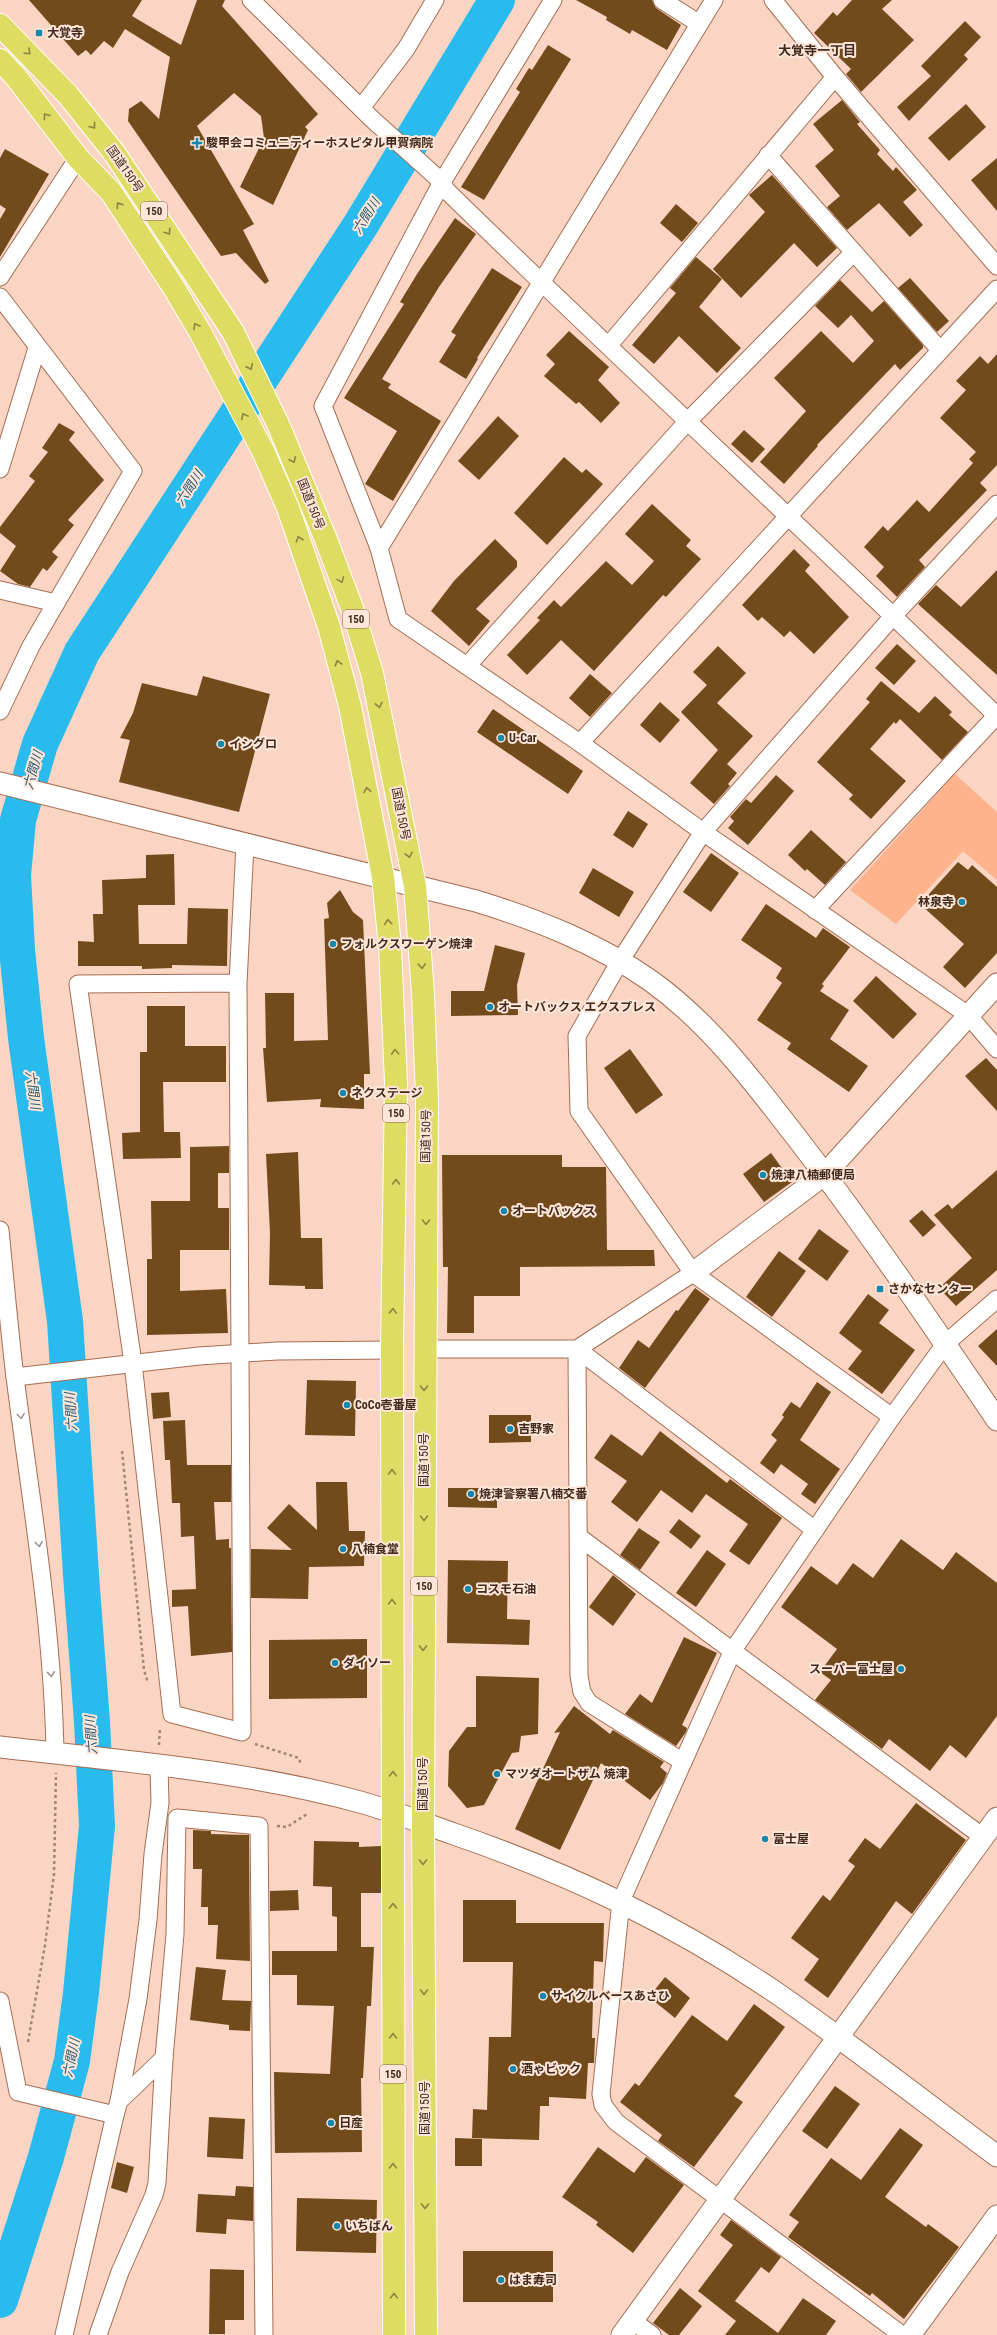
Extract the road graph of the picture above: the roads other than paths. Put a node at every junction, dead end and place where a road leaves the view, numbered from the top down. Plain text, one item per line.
1 (251, 0) edge
2 (435, 0) edge
3 (553, 0) edge
4 (662, 0) edge
5 (714, 0) edge
6 (773, 0) edge
7 (698, 23) junction
8 (0, 25) edge
9 (0, 60) edge
10 (835, 77) junction
11 (366, 114) junction
12 (768, 154) junction
13 (78, 158) junction
14 (442, 182) junction
15 (853, 253) junction
16 (997, 266) edge
17 (0, 277) edge
18 (540, 282) junction
19 (997, 289) edge
20 (0, 297) edge
21 (609, 345) junction
22 (37, 348) junction
23 (940, 350) junction
24 (688, 422) junction
25 (0, 469) edge
26 (997, 504) edge
27 (789, 517) junction
28 (379, 548) junction
29 (0, 590) edge
30 (56, 603) junction
31 (894, 615) junction
32 (467, 666) junction
33 (0, 711) edge
34 (997, 716) edge
35 (580, 743) junction
36 (0, 783) edge
37 (703, 832) junction
38 (245, 844) junction
39 (383, 877) junction
40 (415, 886) junction
41 (815, 910) junction
42 (620, 961) junction
43 (238, 983) junction
44 (997, 984) edge
45 (968, 1015) junction
46 (997, 1049) edge
47 (825, 1174) junction
48 (0, 1230) edge
49 (693, 1273) junction
50 (997, 1299) edge
51 (945, 1344) junction
52 (424, 1349) junction
53 (577, 1349) junction
54 (392, 1350) junction
55 (239, 1353) junction
56 (133, 1363) junction
57 (20, 1376) junction
58 (892, 1417) junction
59 (997, 1420) edge
60 (815, 1530) junction
61 (579, 1537) junction
62 (733, 1650) junction
63 (0, 1747) edge
64 (58, 1761) junction
65 (682, 1762) junction
66 (156, 1766) junction
67 (393, 1813) junction
68 (997, 1818) edge
69 (423, 1823) junction
70 (982, 1837) junction
71 (621, 1901) junction
72 (0, 2001) edge
73 (837, 2038) junction
74 (164, 2058) junction
75 (115, 2110) junction
76 (997, 2156) edge
77 (720, 2199) junction
78 (997, 2216) edge
79 (627, 2328) edge
80 (64, 2335) edge
81 (98, 2335) edge
82 (264, 2335) edge
83 (394, 2335) edge
84 (426, 2335) edge
85 (652, 2335) edge
86 (902, 2335) edge
87 (910, 2335) edge

1 - 11 street
2 - 11 street
3 - 14 street
4 - 7 street
5 - 7 street
6 - 10 street
7 - 18 street
8 -> 40 highway, 国道150号 / 150
13 -> 9 highway, 国道150号 / 150
10 - 12 street
10 - 16 street
11 - 14 street
12 - 15 street
12 - 21 street
13 - 17 street
39 -> 13 highway, 国道150号 / 150
14 - 18 street
14 - 28 street
15 - 23 street
15 - 24 street
18 - 21 street
18 - 28 street
19 - 23 street
20 - 22 street
21 - 24 street
22 - 25 street
22 - 30 street
23 - 27 street
24 - 27 street
24 - 32 street
26 - 31 street
27 - 31 street
27 - 35 street
28 - 32 street
29 - 30 street
30 - 33 street
31 - 34 street
31 - 37 street
32 - 35 street
34 - 41 street
35 - 37 street
36 - 38 street
37 - 41 street
37 - 42 street
38 - 39 street
38 - 43 street
39 - 40 street
54 -> 39 highway, 国道150号 / 150
40 - 42 street
40 -> 52 highway, 国道150号 / 150
41 - 45 street
42 - 47 street
42 - 49 street
43 - 55 street
43 - 56 street
44 - 45 street
45 - 46 street
45 - 47 street
47 - 49 street
47 - 51 street
48 - 57 street
49 - 53 street
49 - 58 street
50 - 51 street
51 - 58 street
51 - 59 street
52 - 53 street
52 -> 69 highway, 国道150号 / 150
53 - 60 street
53 - 61 street
54 - 55 street
67 -> 54 highway, 国道150号 / 150
55 - 56 street
55 - 56 street
56 - 57 street
57 -> 64 street
58 - 60 street
60 - 62 street
61 - 62 street
61 - 65 street
62 - 65 street
62 - 70 street
63 - 64 street
64 - 66 street
65 - 71 street
66 - 67 street
66 - 75 street
67 - 69 street
83 -> 67 highway, 国道150号 / 150
68 - 70 street
69 - 71 street
69 -> 84 highway, 国道150号 / 150
70 - 73 street
71 - 73 street
71 - 77 street
72 - 75 street
73 - 76 street
73 - 77 street
74 - 75 street
74 - 81 street
74 - 82 street
75 - 80 street
77 - 79 street
77 - 86 street
78 - 87 street
79 - 85 street

